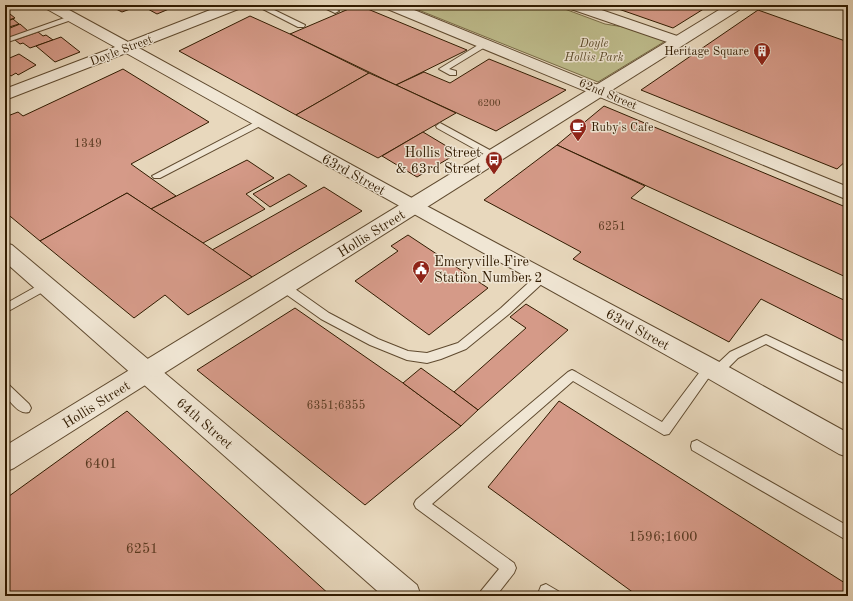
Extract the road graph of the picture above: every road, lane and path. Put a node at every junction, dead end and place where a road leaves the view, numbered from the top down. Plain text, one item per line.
1 (50, 5) edge
2 (236, 5) edge
3 (258, 5) edge
4 (321, 5) edge
5 (390, 5) edge
6 (573, 5) edge
7 (737, 5) edge
8 (335, 11) dead end
9 (73, 18) junction
10 (301, 25) dead end
11 (5, 41) edge
12 (678, 41) junction
13 (486, 44) junction
14 (126, 48) junction
15 (453, 73) dead end
16 (600, 91) junction
17 (5, 95) edge
18 (261, 122) junction
19 (440, 126) dead end
20 (494, 156) junction
21 (157, 176) dead end
22 (848, 194) edge
23 (414, 207) junction
24 (5, 250) edge
25 (542, 277) junction
26 (46, 285) junction
27 (284, 287) junction
28 (5, 309) edge
29 (713, 370) junction
30 (146, 373) junction
31 (848, 380) edge
32 (5, 388) edge
33 (25, 408) dead end
34 (697, 446) dead end
35 (848, 446) edge
36 (5, 460) edge
37 (848, 534) edge
38 (406, 596) edge
39 (486, 596) edge

1 - 9 street, 63rd Street
2 - 14 street, Doyle Street
3 - 10 lane
4 - 8 lane
5 - 13 street, 62nd Street
6 - 12 street
7 - 12 street, Hollis Street
9 - 11 lane
9 - 14 street, 63rd Street
12 - 16 street, Hollis Street
13 - 15 lane
13 - 16 street, 62nd Street
14 - 17 street, Doyle Street
14 - 18 street, 63rd Street
16 - 20 street, Hollis Street
16 - 22 street, 62nd Street
18 - 21 lane
18 - 23 street, 63rd Street
19 - 20 lane
20 - 23 street, Hollis Street
23 - 25 street, 63rd Street
23 - 27 street, Hollis Street
24 - 26 street, 64th Street
25 - 27 lane
25 - 29 street, 63rd Street
26 - 28 lane
26 - 30 street, 64th Street
27 - 30 street, Hollis Street
29 - 31 lane
29 - 35 street, 63rd Street
29 - 39 lane
30 - 36 street, Hollis Street
30 - 38 street, 64th Street
32 - 33 lane
34 - 37 lane

